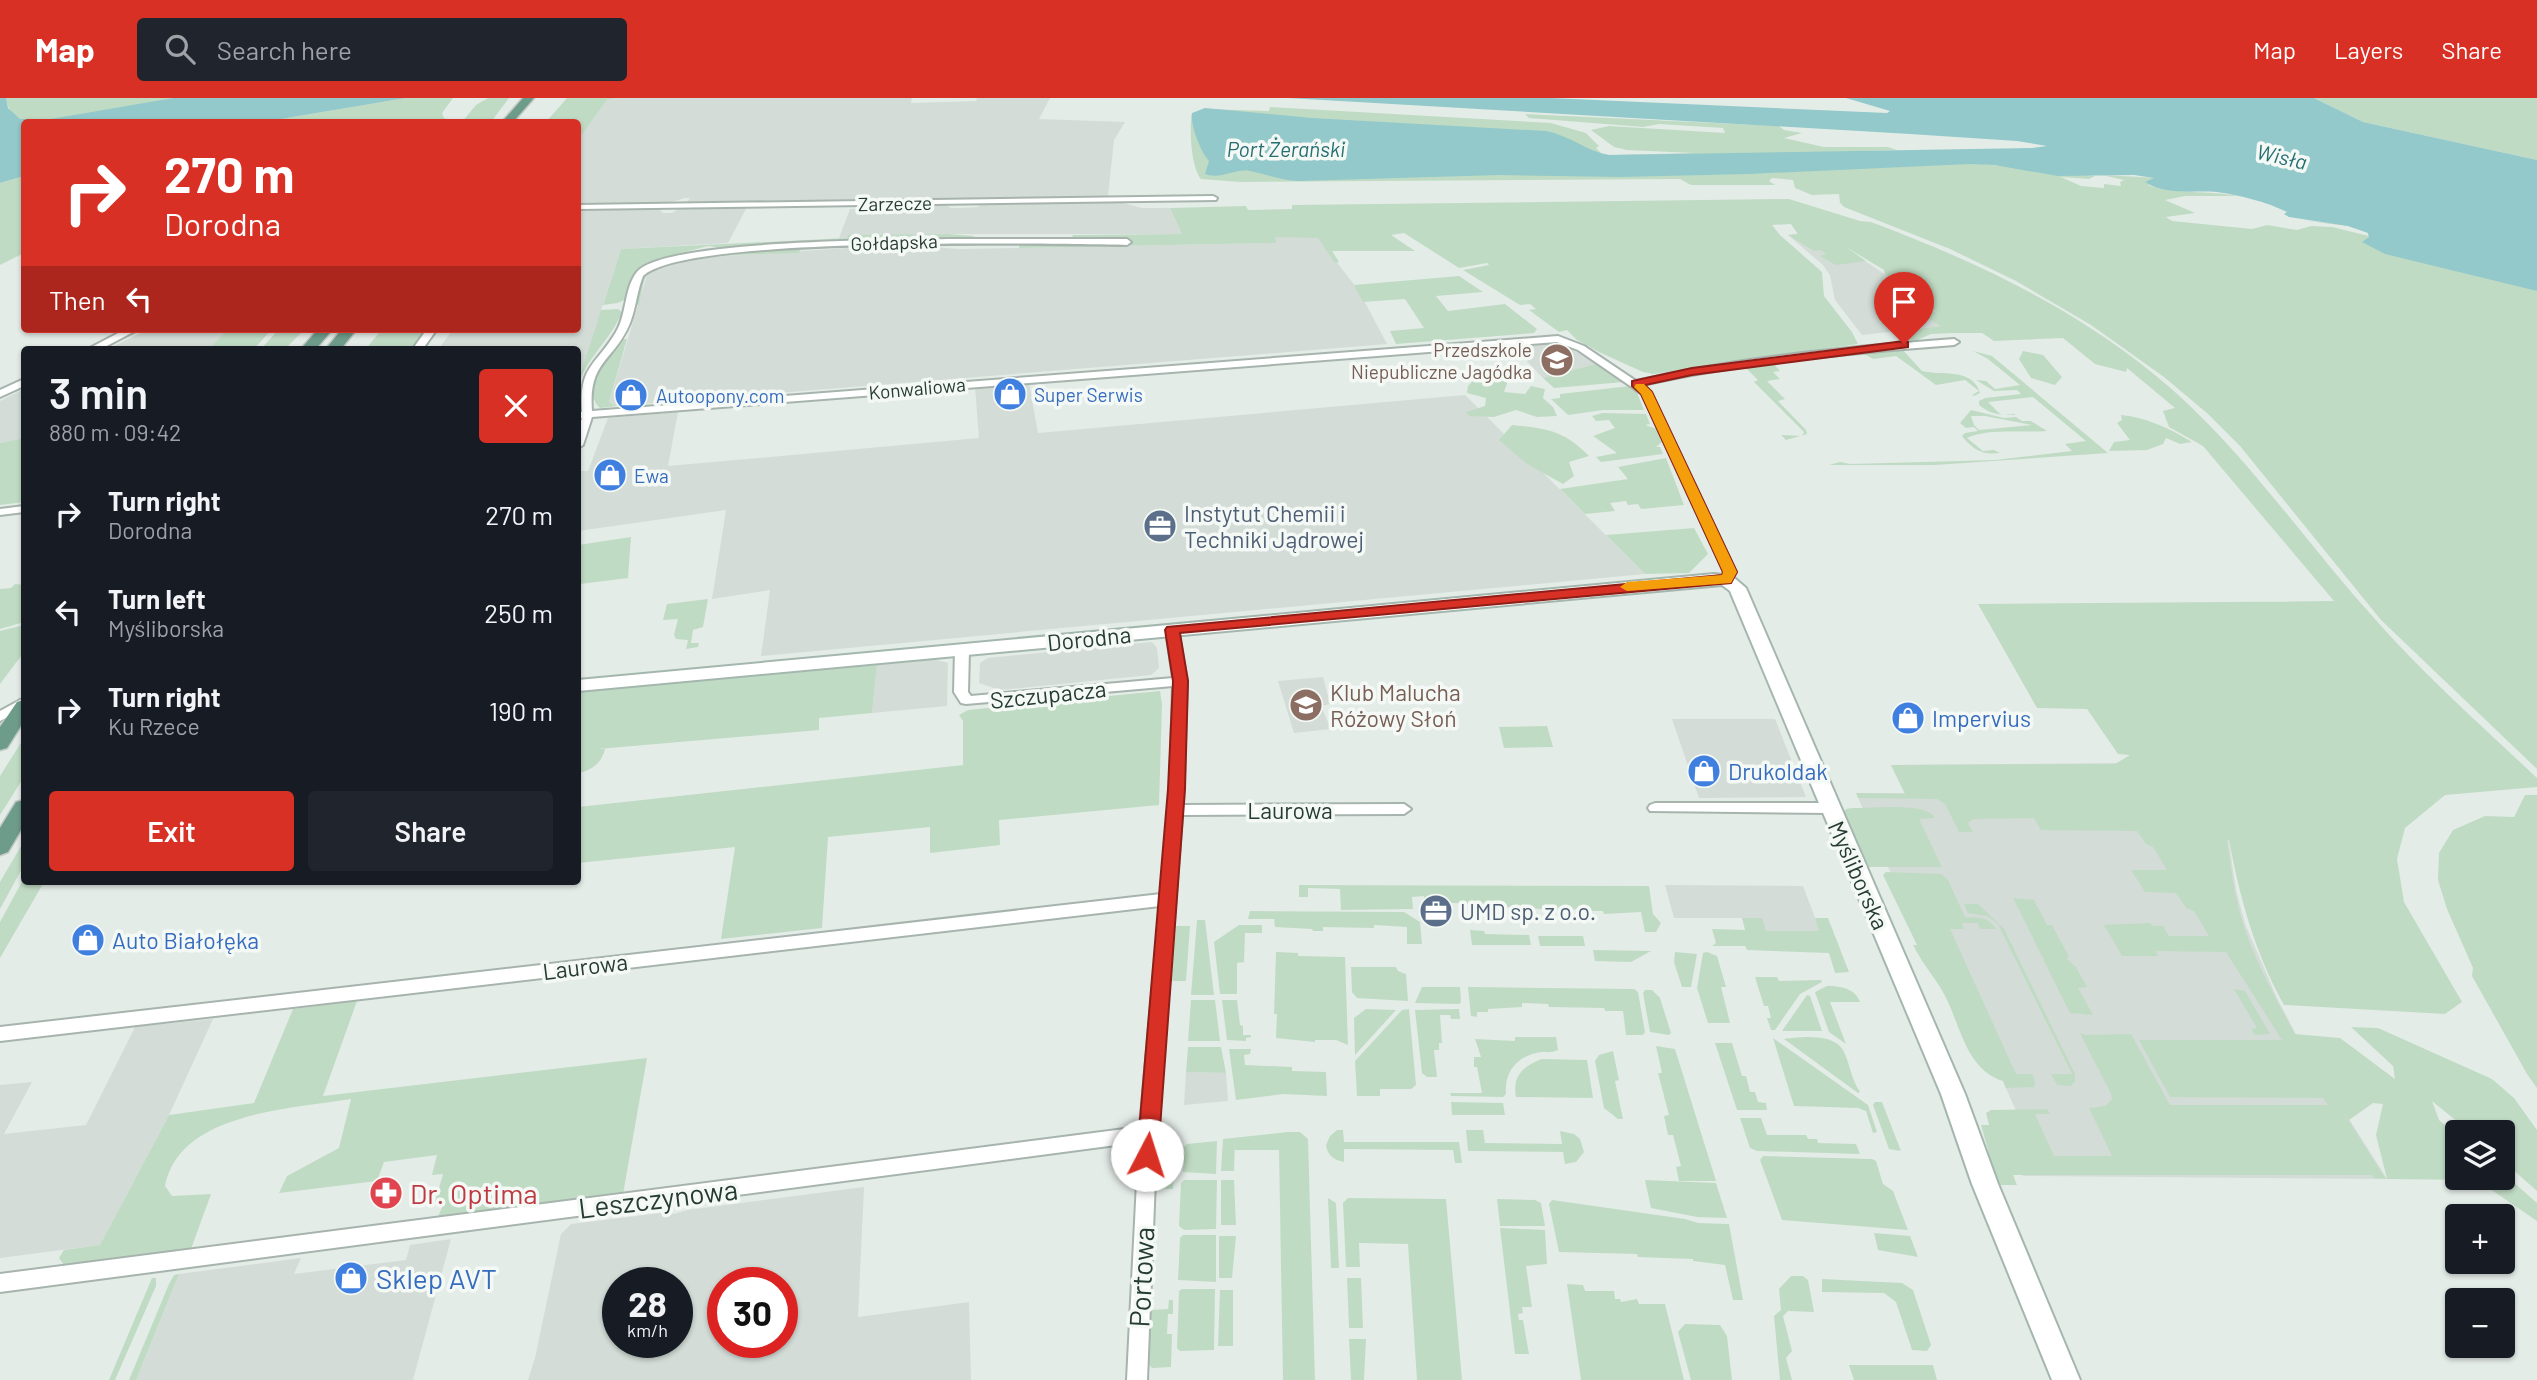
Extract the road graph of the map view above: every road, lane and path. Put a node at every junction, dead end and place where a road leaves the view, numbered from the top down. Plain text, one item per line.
1 (528, 98) edge
2 (544, 98) edge
3 (510, 119) edge
4 (526, 119) edge
5 (1213, 198) dead end
6 (581, 207) edge
7 (1127, 242) dead end
8 (126, 333) edge
9 (322, 333) edge
10 (1954, 342) dead end
11 (99, 346) edge
12 (311, 346) edge
13 (21, 384) edge
14 (1636, 384) junction
15 (0, 394) edge
16 (582, 415) edge
17 (21, 509) edge
18 (0, 512) edge
19 (1727, 580) junction
20 (1172, 630) junction
21 (962, 650) junction
22 (1180, 681) junction
23 (581, 686) edge
24 (21, 706) edge
25 (21, 709) edge
26 (0, 717) edge
27 (0, 744) edge
28 (1655, 808) dead end
29 (1829, 808) junction
30 (1404, 809) dead end
31 (1175, 810) junction
32 (21, 812) edge
33 (0, 847) edge
34 (1169, 899) junction
35 (0, 1034) edge
36 (1149, 1133) junction
37 (0, 1283) edge
38 (1137, 1380) edge
39 (2066, 1380) edge

1 - 3 main road
2 - 4 main road
5 - 6 street, Zarzecze
7 - 16 street, Gołdapska
8 - 11 street
9 - 12 main road
10 - 14 street
13 - 15 street
14 - 16 street, Konwaliowa
14 - 19 street, Myśliborska
17 - 18 street
19 - 20 street, Dorodna
19 - 29 street, Myśliborska
20 - 21 street, Dorodna
20 - 22 street, Portowa
21 - 22 street, Szczupacza
21 - 23 street, Dorodna
22 - 31 street, Portowa
24 - 26 street
25 - 27 main road
28 - 29 street
29 - 39 street, Myśliborska
30 - 31 street, Laurowa
31 - 34 street, Portowa
32 - 33 main road
34 - 35 street, Laurowa
34 - 36 street, Portowa
36 - 37 street, Leszczynowa
36 - 38 street, Portowa

